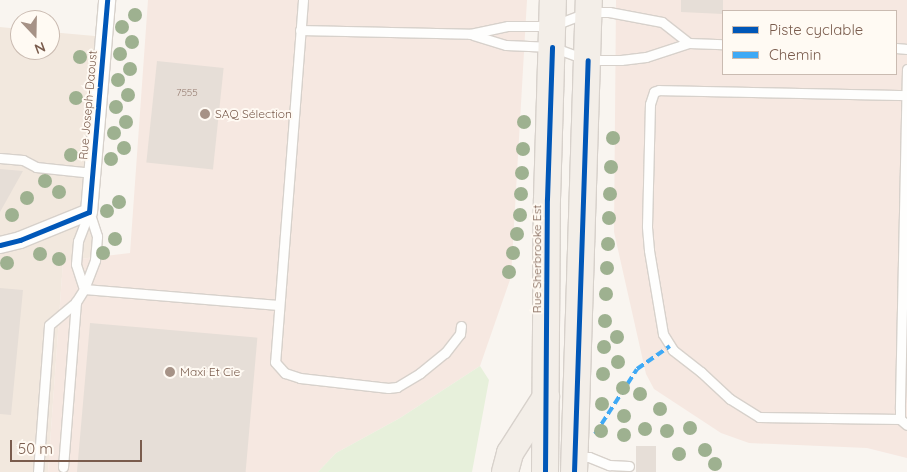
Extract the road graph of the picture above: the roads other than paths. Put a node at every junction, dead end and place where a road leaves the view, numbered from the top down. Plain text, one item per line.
1 (107, 0) edge
2 (303, 0) edge
3 (553, 0) edge
4 (589, 6) edge
5 (300, 30) junction
6 (470, 34) junction
7 (552, 37) junction
8 (689, 43) junction
9 (722, 44) edge
10 (588, 60) junction
11 (907, 69) edge
12 (906, 95) edge
13 (0, 158) edge
14 (93, 173) junction
15 (89, 212) junction
16 (0, 245) edge
17 (84, 289) junction
18 (76, 302) junction
19 (278, 306) junction
20 (462, 326) dead end
21 (546, 397) junction
22 (904, 422) edge
23 (574, 465) edge
24 (629, 466) dead end
25 (63, 467) dead end
26 (38, 472) edge
27 (505, 472) edge
28 (545, 472) edge

1 - 14 street, Rue Joseph-Daoust
2 - 5 lane
3 - 7 main road, Rue Sherbrooke Est
4 - 7 lane
4 - 8 lane
4 - 10 main road
5 - 6 lane
5 - 19 lane
6 - 7 lane
6 - 7 lane
7 - 10 lane
7 - 21 main road, Rue Sherbrooke Est
8 - 9 lane
8 - 10 lane
10 - 23 main road
11 - 12 lane
12 - 22 lane
12 - 22 lane
13 - 14 lane
14 - 15 street, Rue Joseph-Daoust
15 - 16 street
15 - 17 lane
15 - 17 lane
17 - 18 lane
17 - 19 lane
18 - 25 lane
18 - 26 lane
19 - 20 lane
21 - 27 main road
21 - 28 main road, Rue Sherbrooke Est
23 - 24 lane

